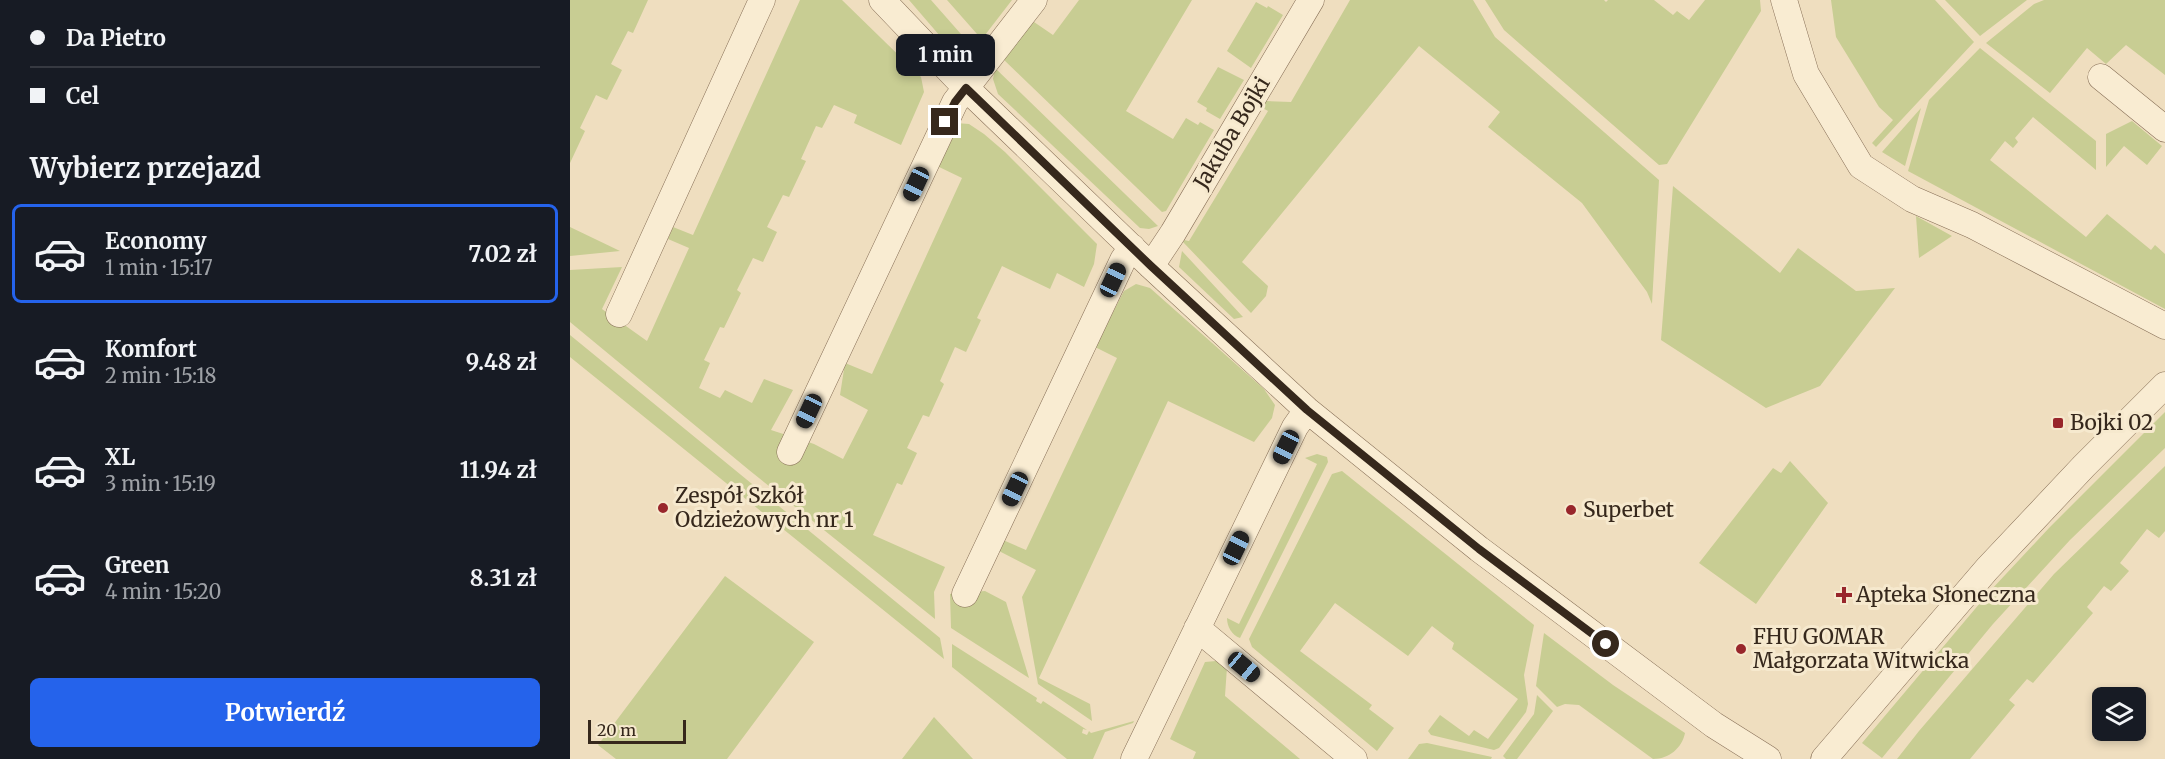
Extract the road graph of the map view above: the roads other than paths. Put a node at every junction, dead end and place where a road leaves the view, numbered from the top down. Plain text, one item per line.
1 (762, 0) edge
2 (882, 0) edge
3 (1034, 0) edge
4 (1311, 0) edge
5 (1784, 0) edge
6 (2101, 77) dead end
7 (966, 88) junction
8 (2165, 129) edge
9 (1132, 247) junction
10 (1151, 266) junction
11 (619, 314) dead end
12 (2165, 326) edge
13 (2165, 385) edge
14 (1307, 410) junction
15 (790, 452) dead end
16 (965, 594) dead end
17 (1197, 628) junction
18 (1134, 759) edge
19 (1354, 759) edge
20 (1768, 759) edge
21 (1824, 759) edge

1 - 11 street
2 - 7 street
3 - 7 street
4 - 10 street, Jakuba Bojki
5 - 12 street
6 - 8 street
7 - 9 street
7 - 15 street
9 - 10 street
9 - 16 street
10 - 14 street
13 - 21 street
14 - 17 street
14 - 20 street
17 - 18 street
17 - 19 street

